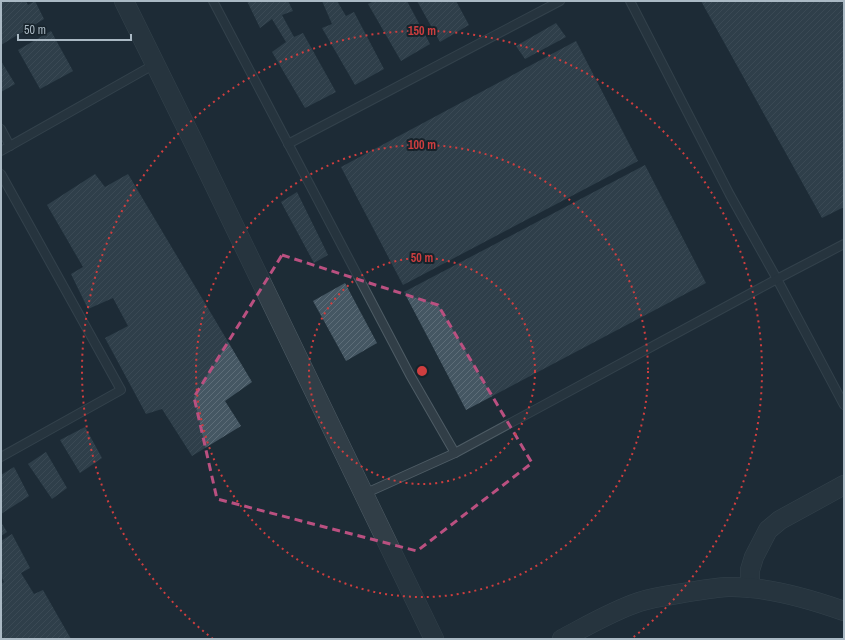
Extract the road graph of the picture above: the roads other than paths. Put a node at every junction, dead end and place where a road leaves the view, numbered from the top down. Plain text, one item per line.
1 (124, 1) edge
2 (213, 1) edge
3 (560, 1) edge
4 (630, 1) edge
5 (155, 64) junction
6 (1, 129) edge
7 (288, 144) junction
8 (10, 146) junction
9 (1, 151) edge
10 (1, 174) edge
11 (844, 244) edge
12 (777, 279) junction
13 (844, 405) edge
14 (455, 452) junction
15 (1, 457) edge
16 (844, 485) edge
17 (364, 494) junction
18 (750, 588) junction
19 (844, 611) edge
20 (566, 638) edge
21 (434, 639) edge

1 - 5 street
2 - 7 lane
3 - 7 lane
4 - 12 lane
5 - 8 lane
5 - 17 street
6 - 8 lane
7 - 14 lane
8 - 9 lane
10 - 15 lane
11 - 12 lane
12 - 13 lane
12 - 14 lane
14 - 17 lane
16 - 18 street
17 - 21 street
18 - 19 street
18 - 20 street

